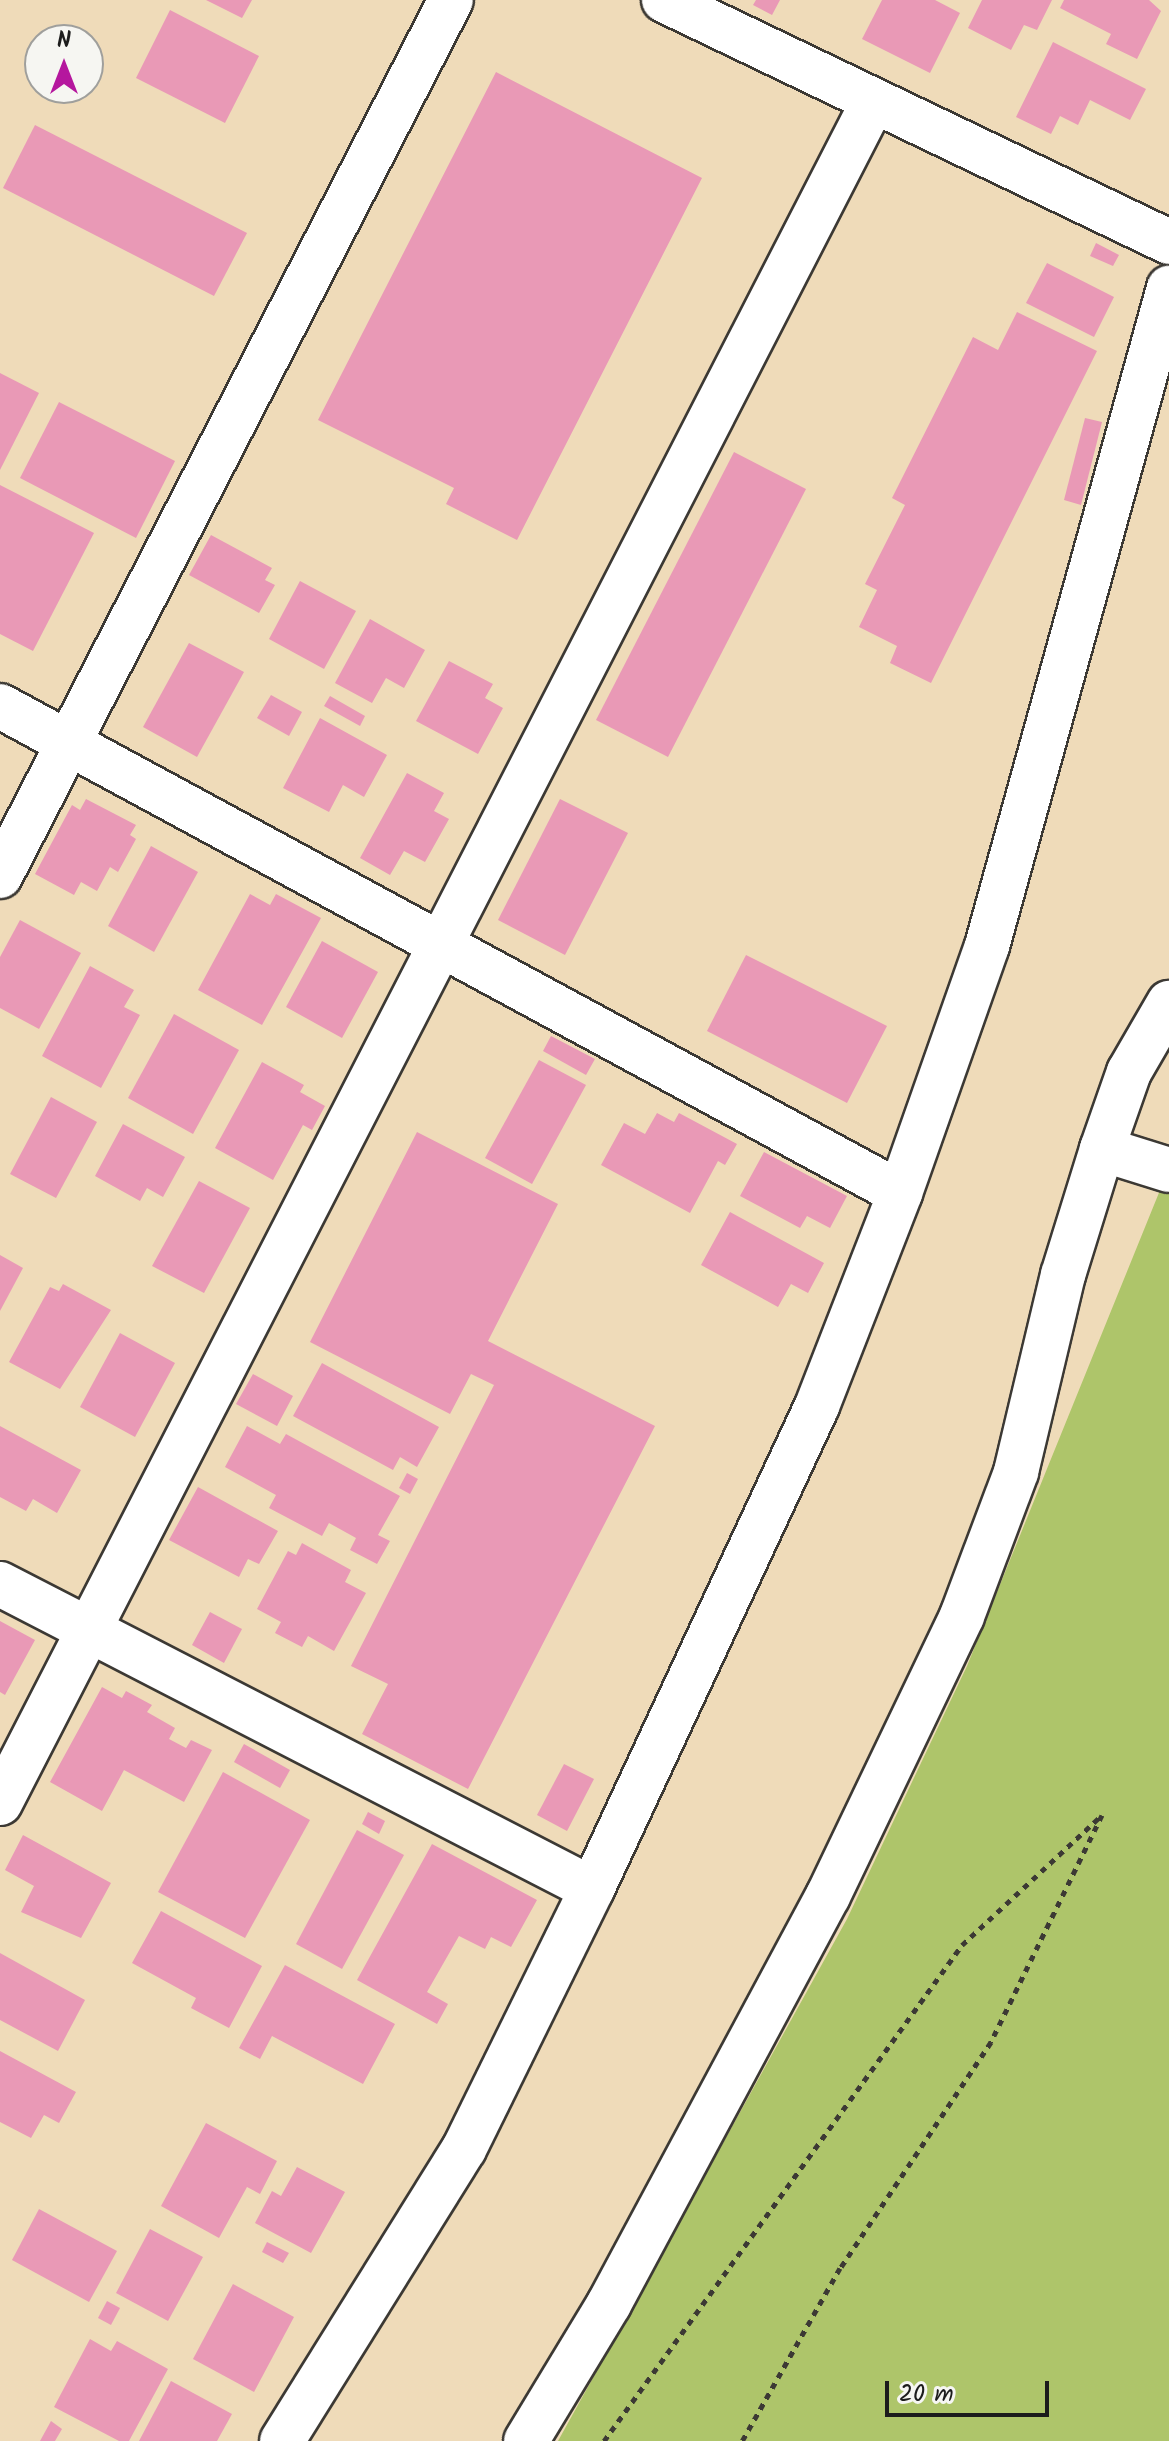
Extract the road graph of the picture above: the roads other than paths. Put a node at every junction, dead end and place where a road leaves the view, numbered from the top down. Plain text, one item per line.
1 (451, 0) edge
2 (664, 0) edge
3 (872, 104) junction
4 (1169, 242) edge
5 (1169, 288) edge
6 (0, 706) edge
7 (67, 742) junction
8 (0, 876) edge
9 (441, 942) junction
10 (1169, 1003) edge
11 (1102, 1149) junction
12 (1169, 1170) edge
13 (900, 1193) junction
14 (0, 1584) edge
15 (90, 1631) junction
16 (0, 1803) edge
17 (592, 1889) junction
18 (282, 2441) edge
19 (526, 2441) edge

1 - 7 street
2 - 3 street
3 - 4 street
3 - 9 street
5 - 13 street
6 - 7 street
7 - 8 street
7 - 9 street
9 - 13 street
9 - 15 street
10 - 11 street
11 - 12 street
11 - 19 street
13 - 17 street
14 - 15 street
15 - 16 street
15 - 17 street
17 - 18 street

